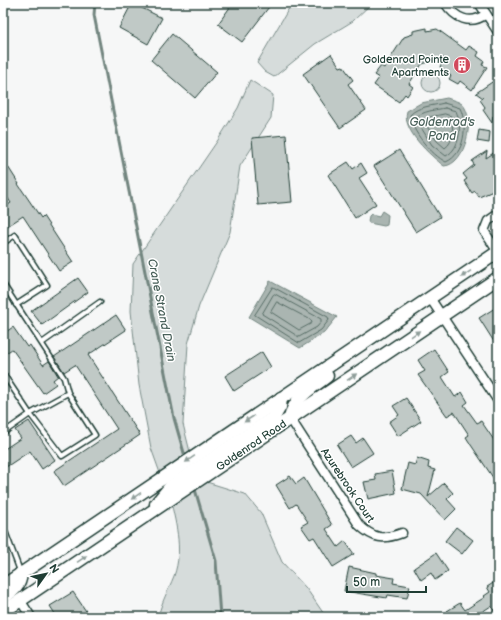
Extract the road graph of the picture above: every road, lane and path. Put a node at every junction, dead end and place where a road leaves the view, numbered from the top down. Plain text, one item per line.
1 (445, 3) edge
2 (479, 3) edge
3 (486, 14) junction
4 (498, 32) edge
5 (498, 214) edge
6 (3, 243) edge
7 (498, 252) edge
8 (498, 278) edge
9 (3, 284) edge
10 (430, 298) junction
11 (100, 302) dead end
12 (16, 305) junction
13 (441, 316) junction
14 (399, 319) junction
15 (42, 343) junction
16 (3, 376) edge
17 (68, 393) junction
18 (498, 401) edge
19 (30, 414) junction
20 (290, 418) junction
21 (3, 424) edge
22 (5, 432) edge
23 (218, 453) junction
24 (175, 483) junction
25 (3, 526) edge
26 (402, 533) dead end
27 (21, 573) junction
28 (3, 586) edge
29 (3, 598) edge
30 (20, 600) junction
31 (3, 612) edge
32 (31, 617) edge

1 - 3 street
2 - 3 street
3 - 4 street
5 - 7 street
6 - 12 lane
7 -> 10 main road, Goldenrod Road
8 - 13 main road, Goldenrod Road
9 - 12 lane
10 - 13 street
10 - 14 main road, Goldenrod Road
11 - 15 lane
12 - 15 lane
13 - 18 street
20 -> 13 main road, Goldenrod Road
14 - 20 main road
14 - 23 main road, Goldenrod Road
15 - 17 lane
16 - 19 lane
17 - 19 lane
17 - 19 lane
19 - 22 lane
20 - 23 main road, Goldenrod Road
20 - 26 street, Azurebrook Court
21 - 22 lane
23 - 24 main road, Goldenrod Road
23 - 24 main road, Goldenrod Road
24 -> 27 main road, Goldenrod Road
30 -> 24 main road, Goldenrod Road
25 - 27 lane
27 - 28 main road, Goldenrod Road
27 - 29 main road
30 - 31 main road, Goldenrod Road
30 - 32 street

